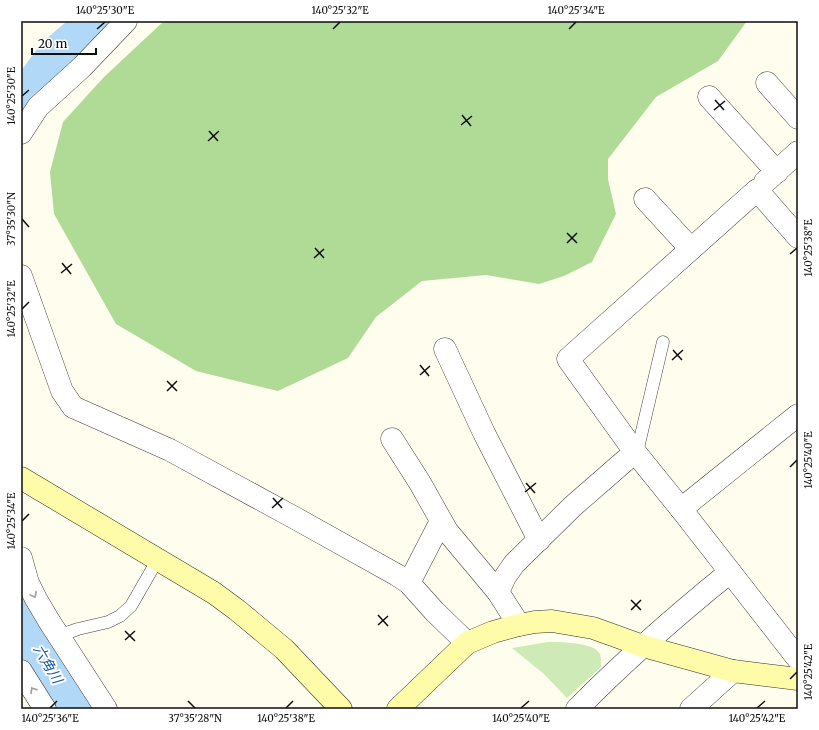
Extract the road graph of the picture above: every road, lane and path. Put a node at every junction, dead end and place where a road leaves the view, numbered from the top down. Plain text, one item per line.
1 (126, 21) edge
2 (767, 83) dead end
3 (709, 97) dead end
4 (798, 118) edge
5 (21, 133) edge
6 (798, 152) edge
7 (776, 172) junction
8 (757, 190) junction
9 (645, 199) dead end
10 (798, 237) edge
11 (691, 249) junction
12 (21, 276) edge
13 (662, 342) dead end
14 (445, 349) dead end
15 (798, 415) edge
16 (392, 439) dead end
17 (635, 452) junction
18 (21, 478) edge
19 (681, 509) junction
20 (441, 521) junction
21 (539, 540) junction
22 (21, 558) edge
23 (158, 559) junction
24 (730, 572) junction
25 (409, 583) junction
26 (498, 592) junction
27 (519, 625) junction
28 (58, 636) junction
29 (467, 643) junction
30 (643, 646) junction
31 (798, 659) edge
32 (21, 671) edge
33 (733, 671) junction
34 (798, 679) edge
35 (45, 709) edge
36 (106, 709) edge
37 (341, 709) edge
38 (398, 709) edge
39 (577, 709) edge
40 (691, 709) edge

1 - 5 street
2 - 4 street
3 - 7 street
6 - 7 street
7 - 8 street
8 - 10 street
8 - 11 street
9 - 11 street
11 - 17 street
12 - 25 street
13 - 17 lane
14 - 21 street
15 - 19 street
16 - 20 street
17 - 19 street
17 - 21 street
18 - 23 street
19 - 24 street
20 - 25 street
20 - 26 street
21 - 26 street
22 -> 28 street
23 - 28 lane
23 - 37 street
24 - 30 street
24 - 31 street
25 - 29 street
26 - 27 street
27 - 29 street
27 - 30 street
28 - 36 street
29 - 38 street
30 - 33 street
30 - 39 street
35 -> 32 street
33 - 34 street
33 - 40 street

